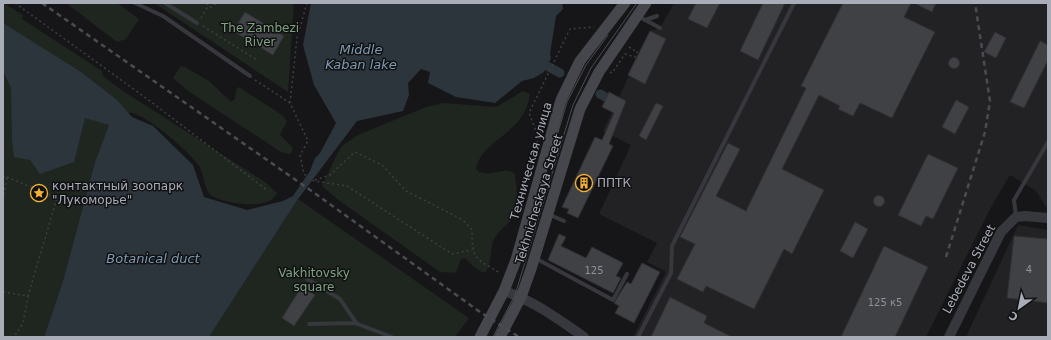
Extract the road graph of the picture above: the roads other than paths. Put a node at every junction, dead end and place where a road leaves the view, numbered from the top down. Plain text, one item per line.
1 (135, 3) edge
2 (165, 3) edge
3 (625, 3) edge
4 (646, 3) edge
5 (794, 3) edge
6 (657, 16) dead end
7 (642, 18) junction
8 (197, 23) road end
9 (660, 28) dead end
10 (250, 76) road end
11 (1048, 142) edge
12 (548, 214) junction
13 (1016, 217) junction
14 (1048, 218) edge
15 (564, 221) dead end
16 (534, 258) junction
17 (627, 274) dead end
18 (307, 278) dead end
19 (504, 291) junction
20 (521, 297) junction
21 (309, 324) dead end
22 (358, 324) junction
23 (392, 337) edge
24 (480, 337) edge
25 (500, 337) edge
26 (584, 337) edge
27 (638, 337) edge
28 (949, 337) edge

1 - 10 lane
2 - 8 lane
3 - 19 main road, Техническая улица
4 - 7 main road
5 - 27 lane
6 - 7 lane
7 - 9 lane
7 - 12 main road, Tekhnicheskaya Street
11 - 13 lane
12 - 15 lane
12 - 16 main road, Tekhnicheskaya Street
13 - 14 street
13 - 28 street, Lebedeva Street
16 - 17 lane
16 - 20 main road, Tekhnicheskaya Street
18 - 22 lane
19 - 20 street
19 - 24 main road, Техническая улица
20 - 25 main road
20 - 26 street
21 - 22 lane
22 - 23 lane

